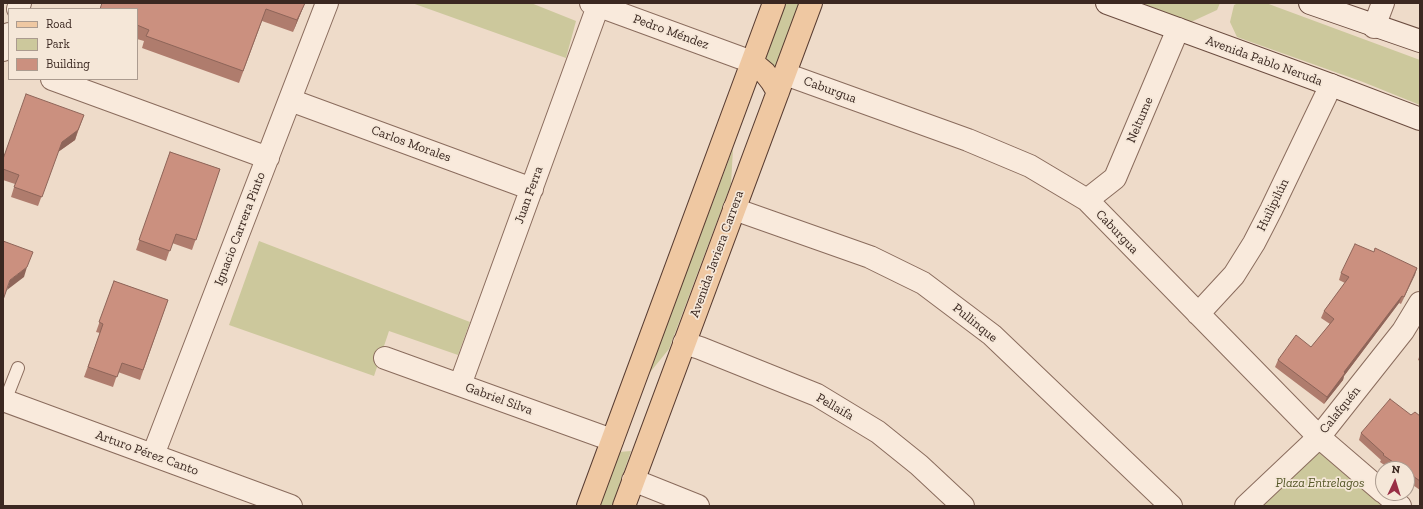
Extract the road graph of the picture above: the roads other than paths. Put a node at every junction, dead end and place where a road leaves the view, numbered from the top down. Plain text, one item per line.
1 (327, 3) edge
2 (774, 3) edge
3 (811, 3) edge
4 (1107, 3) edge
5 (1310, 3) edge
6 (1383, 3) edge
7 (594, 4) edge
8 (1374, 27) junction
9 (1178, 29) junction
10 (8, 37) edge
11 (1420, 41) edge
12 (3, 50) edge
13 (752, 62) junction
14 (55, 80) edge
15 (781, 83) junction
16 (1331, 85) junction
17 (290, 100) junction
18 (1420, 119) edge
19 (268, 158) junction
20 (532, 189) junction
21 (1087, 200) junction
22 (734, 209) junction
23 (1420, 303) edge
24 (1198, 314) junction
25 (684, 343) junction
26 (385, 358) dead end
27 (18, 368) dead end
28 (460, 385) junction
29 (4, 400) edge
30 (651, 433) junction
31 (1319, 437) junction
32 (612, 440) junction
33 (153, 455) junction
34 (633, 480) junction
35 (1375, 484) edge
36 (290, 506) edge
37 (588, 506) edge
38 (624, 506) edge
39 (698, 506) edge
40 (964, 506) edge
41 (1171, 506) edge
42 (1246, 506) edge

1 - 17 street, Ignacio Carrera Pinto
2 - 13 main road
3 - 15 main road, Avenida Javiera Carrera
4 - 9 street, Avenida Pablo Neruda
5 - 8 street
6 - 8 street
7 - 13 street, Pedro Méndez
7 - 20 street, Juan Ferra
8 - 11 street
9 - 16 street, Avenida Pablo Neruda
9 - 21 street, Neltume
10 - 12 street
13 - 15 main road
13 - 32 main road
14 - 19 street
15 - 21 street, Caburgua
15 - 22 main road, Avenida Javiera Carrera
16 - 18 street, Avenida Pablo Neruda
16 - 24 street, Huilipilún
17 - 19 street, Ignacio Carrera Pinto
17 - 20 street, Carlos Morales
19 - 33 street, Ignacio Carrera Pinto
20 - 28 street, Juan Ferra
21 - 24 street, Caburgua
22 - 25 main road, Avenida Javiera Carrera
22 - 41 street, Pullinque
23 - 31 street, Calafquén
24 - 31 street, Caburgua
25 - 30 main road, Avenida Javiera Carrera
25 - 40 street, Pellaifa
26 - 28 street, Gabriel Silva
27 - 29 lane
28 - 32 street, Gabriel Silva
29 - 33 street, Arturo Pérez Canto
30 - 32 main road
30 - 34 main road, Avenida Javiera Carrera
31 - 35 street, Caburgua
31 - 42 street, Calafquén
32 - 37 main road
33 - 36 street, Arturo Pérez Canto
34 - 38 main road, Avenida Javiera Carrera
34 - 39 street

